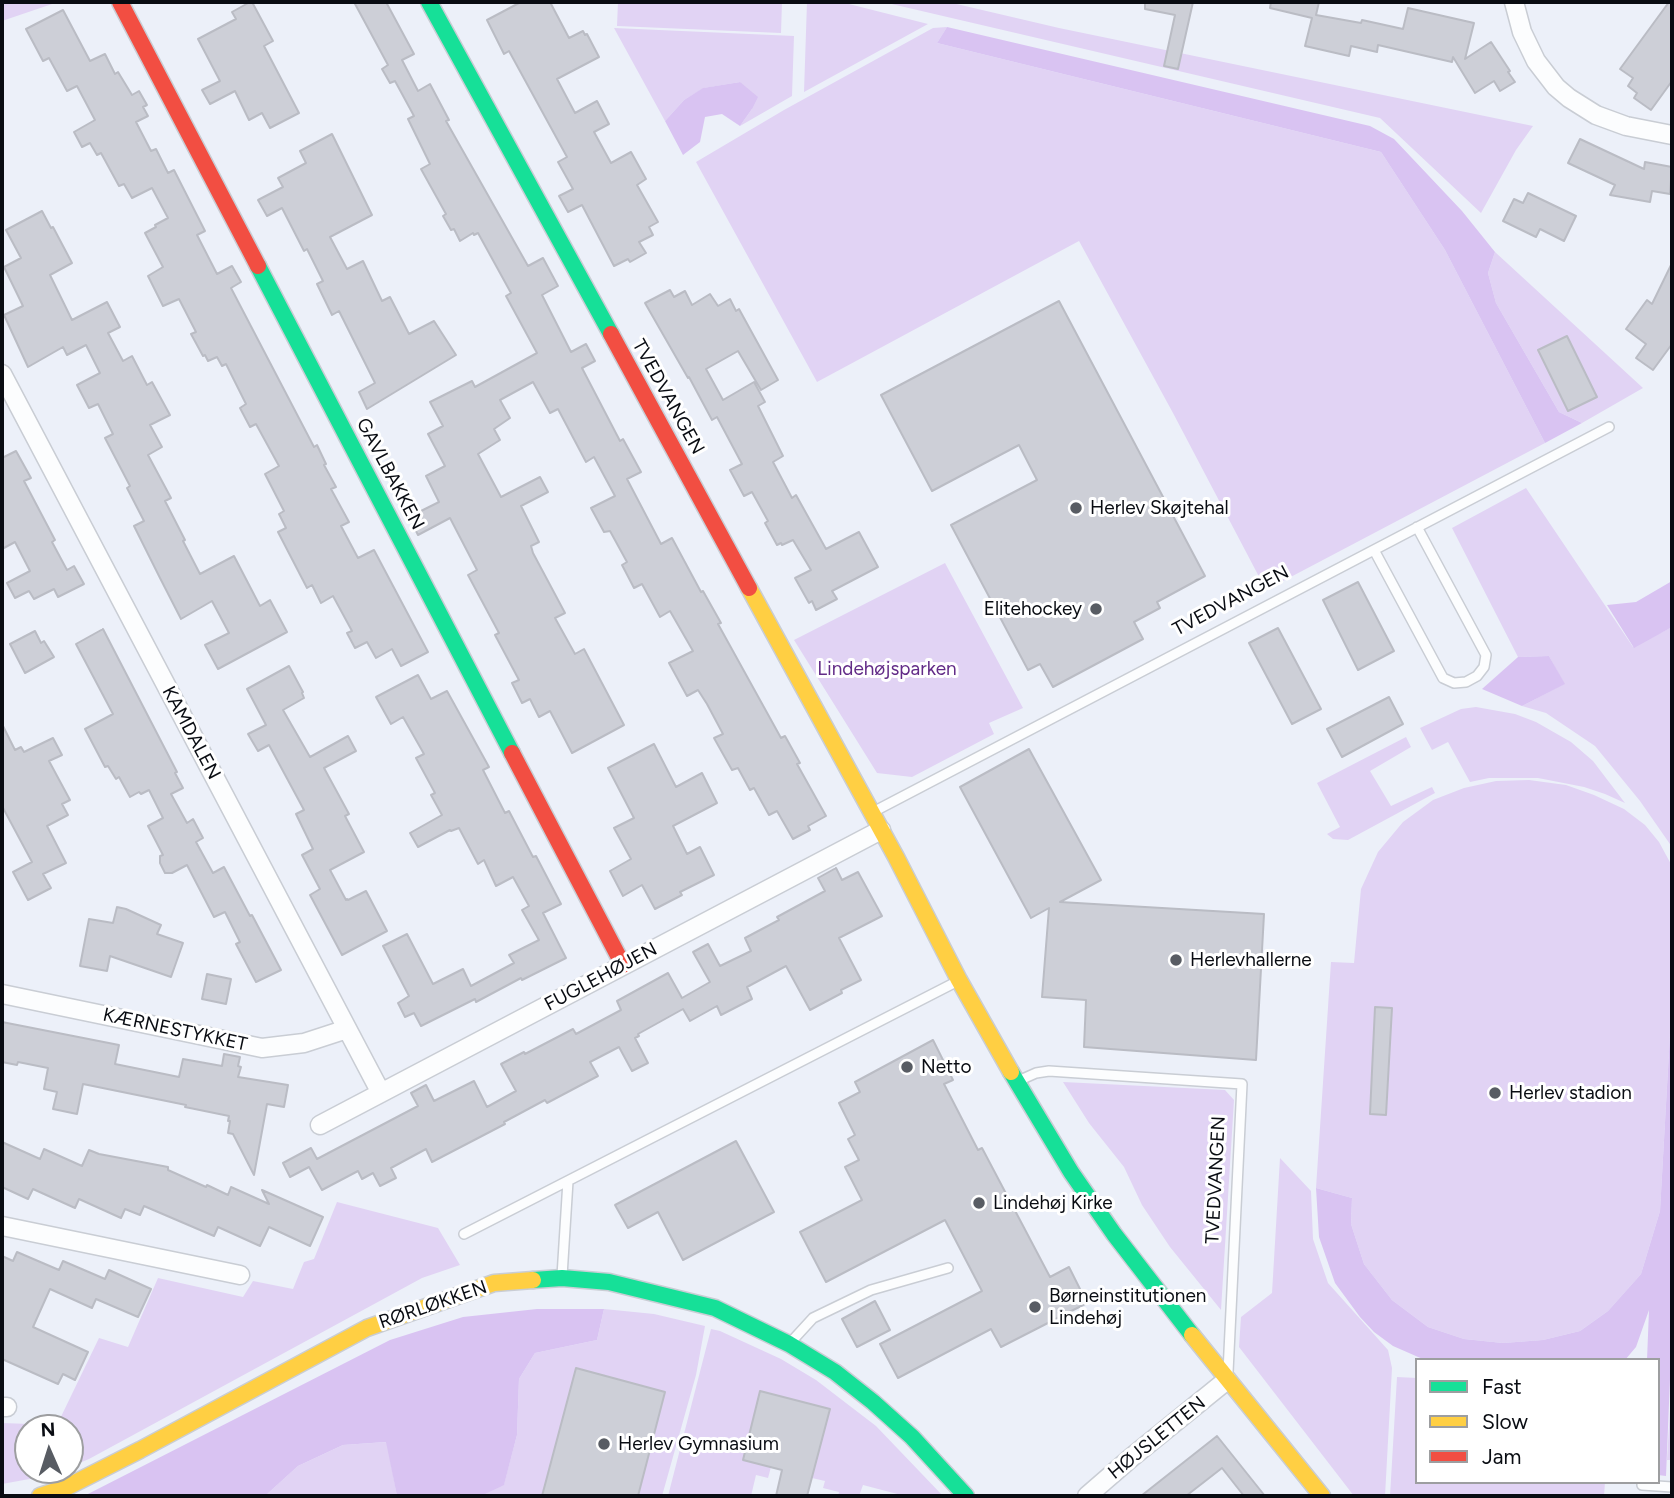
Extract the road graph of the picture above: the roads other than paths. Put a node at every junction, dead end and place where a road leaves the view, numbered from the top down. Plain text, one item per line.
1 (120, 2) edge
2 (429, 2) edge
3 (1514, 2) edge
4 (1672, 135) edge
5 (2, 374) edge
6 (1609, 427) dead end
7 (1417, 527) junction
8 (1374, 550) junction
9 (872, 813) junction
10 (881, 830) junction
11 (623, 965) junction
12 (960, 980) junction
13 (2, 994) edge
14 (347, 1029) junction
15 (1016, 1082) junction
16 (381, 1093) junction
17 (320, 1125) dead end
18 (568, 1181) junction
19 (2, 1227) edge
20 (464, 1234) dead end
21 (948, 1268) dead end
22 (240, 1275) dead end
23 (562, 1278) junction
24 (789, 1344) junction
25 (1227, 1380) junction
26 (1643, 1485) dead end
27 (1672, 1487) edge
28 (40, 1496) edge
29 (966, 1496) edge
30 (1087, 1496) edge
31 (1322, 1496) edge

1 - 11 street, GAVLBAKKEN
2 - 9 street, TVEDVANGEN
3 - 4 street
5 - 14 street, KAMDALEN
6 - 7 lane, TVEDVANGEN
7 - 8 lane, TVEDVANGEN
7 - 8 lane
8 - 9 lane, TVEDVANGEN
9 - 10 street, TVEDVANGEN
10 - 11 street, FUGLEHØJEN
10 - 12 street, TVEDVANGEN
11 - 16 street, FUGLEHØJEN
12 - 15 street, TVEDVANGEN
12 - 18 lane
13 - 14 street, KÆRNESTYKKET
14 - 16 street, KAMDALEN
15 - 25 street, TVEDVANGEN
15 - 25 lane, TVEDVANGEN
16 - 17 street, FUGLEHØJEN
18 - 20 lane
18 - 23 lane
19 - 22 street
21 - 24 lane
23 - 24 street, RØRLØKKEN
23 - 28 street, RØRLØKKEN
24 - 29 street, RØRLØKKEN
25 - 30 street, HØJSLETTEN
25 - 31 street, TVEDVANGEN
26 - 27 lane

